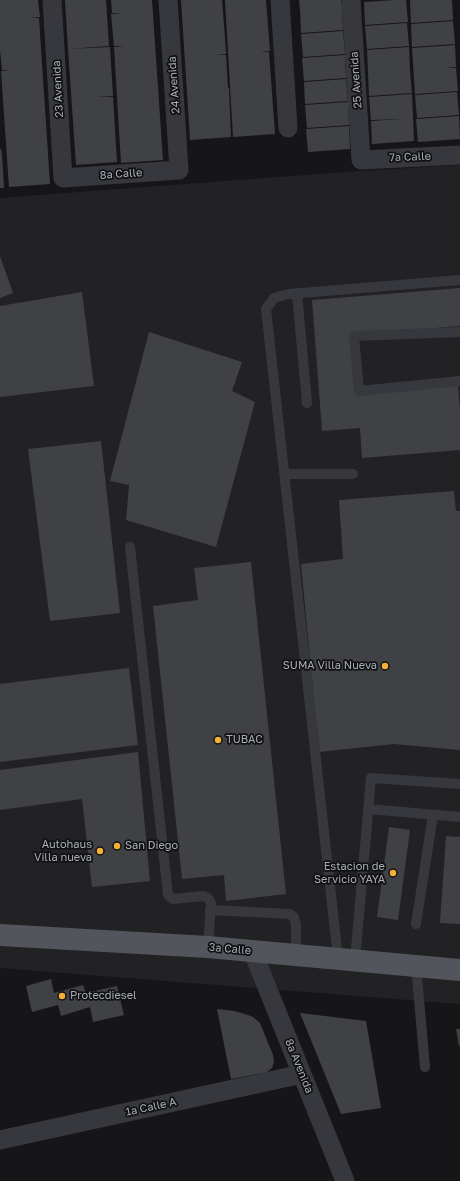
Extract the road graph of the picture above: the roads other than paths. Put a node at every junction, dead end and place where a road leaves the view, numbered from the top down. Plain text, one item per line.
1 (52, 0) edge
2 (168, 0) edge
3 (280, 0) edge
4 (351, 0) edge
5 (288, 128) dead end
6 (460, 155) edge
7 (361, 160) joint
8 (179, 170) joint
9 (63, 178) joint
10 (460, 280) edge
11 (297, 294) junction
12 (460, 332) edge
13 (460, 381) edge
14 (307, 403) dead end
15 (285, 474) junction
16 (352, 474) dead end
17 (130, 548) dead end
18 (460, 784) edge
19 (368, 809) junction
20 (433, 815) junction
21 (460, 818) edge
22 (210, 910) junction
23 (416, 924) dead end
24 (0, 936) edge
25 (208, 947) junction
26 (252, 950) junction
27 (296, 954) junction
28 (347, 959) junction
29 (416, 966) junction
30 (460, 970) edge
31 (425, 1067) dead end
32 (302, 1074) junction
33 (0, 1140) edge
34 (345, 1181) edge

1 - 9 street, 23 Avenida
2 - 8 street, 24 Avenida
3 - 5 street
4 - 7 street, 25 Avenida
6 - 7 street, 7a Calle
8 - 9 street, 8a Calle
10 - 11 lane
11 - 14 lane
11 - 15 lane
12 - 13 lane
15 - 16 lane
15 - 28 lane
17 - 22 lane
18 - 19 lane
19 - 20 lane
19 - 28 lane
20 - 21 lane
20 - 23 lane
22 - 25 lane
22 - 27 lane
24 - 25 main road, 3a Calle
25 - 26 main road, 3a Calle
26 - 27 main road, 3a Calle
26 - 32 street, 8a Avenida
27 - 28 main road, 3a Calle
28 - 29 main road, 3a Calle
29 - 30 main road, 3a Calle
29 - 31 lane
32 - 33 street, 1a Calle A
32 - 34 street, 8a Avenida

